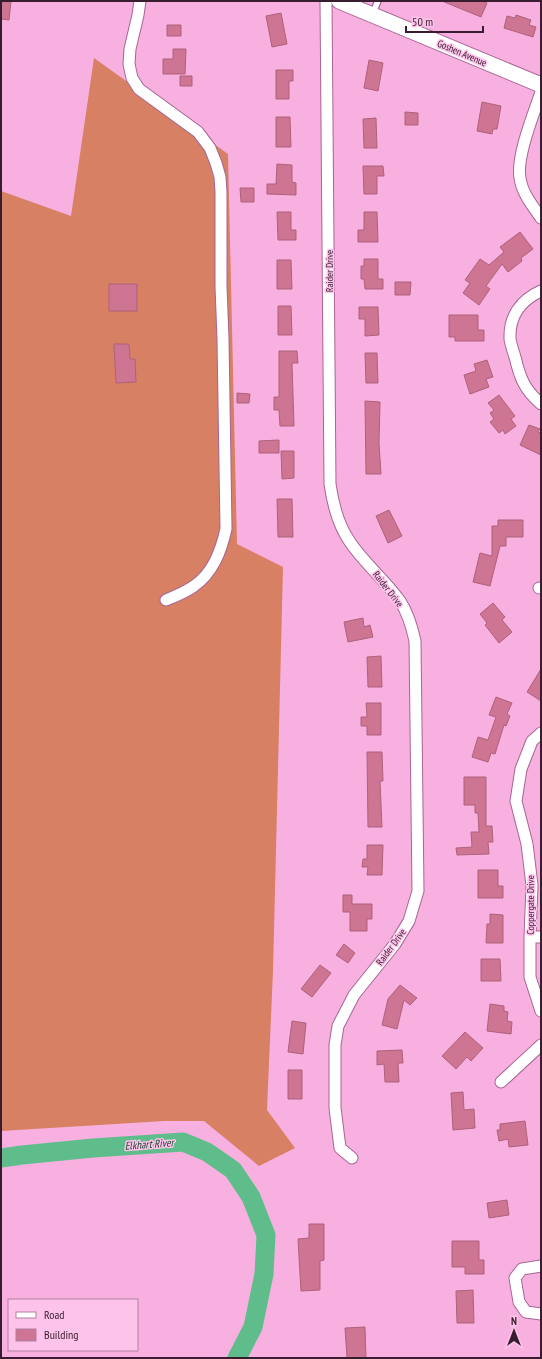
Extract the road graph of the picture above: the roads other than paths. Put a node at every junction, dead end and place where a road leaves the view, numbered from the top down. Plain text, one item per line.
1 (140, 1) edge
2 (326, 1) edge
3 (339, 1) edge
4 (378, 1) edge
5 (371, 15) junction
6 (541, 86) edge
7 (541, 92) edge
8 (541, 218) edge
9 (541, 291) edge
10 (541, 404) edge
11 (166, 600) dead end
12 (541, 733) edge
13 (535, 937) edge
14 (541, 1011) edge
15 (541, 1045) edge
16 (501, 1082) dead end
17 (352, 1158) dead end
18 (541, 1266) edge
19 (541, 1314) edge

1 - 11 street
2 - 17 street, Raider Drive
3 - 5 street, Goshen Avenue
4 - 5 lane
5 - 6 street, Goshen Avenue
7 - 8 street
9 - 10 street
12 - 13 street, Coppergate Drive
13 - 14 street, Coppergate Drive
15 - 16 street
18 - 19 street

